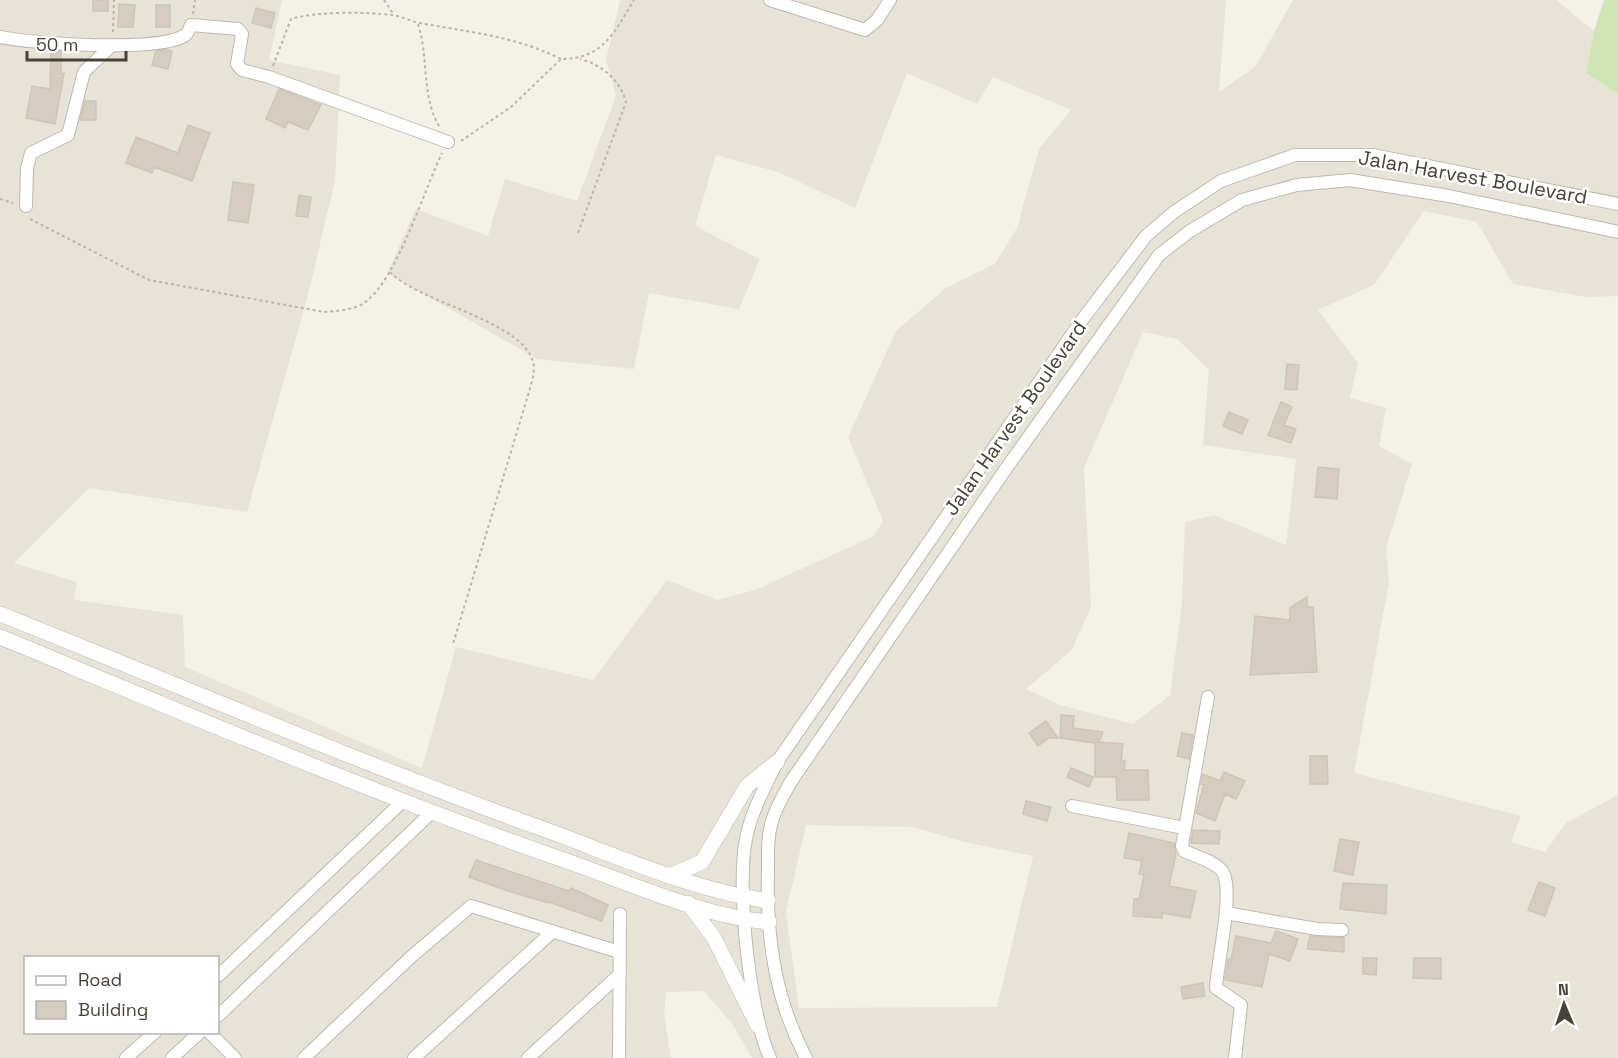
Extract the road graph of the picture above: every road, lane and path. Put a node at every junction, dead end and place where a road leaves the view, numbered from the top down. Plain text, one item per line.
1 (114, 0) edge
2 (384, 0) edge
3 (634, 0) edge
4 (770, 0) edge
5 (890, 0) edge
6 (394, 15) junction
7 (417, 23) junction
8 (0, 37) edge
9 (111, 46) junction
10 (561, 59) junction
11 (580, 59) junction
12 (269, 77) junction
13 (448, 142) junction
14 (1618, 204) edge
15 (26, 206) joint
16 (1618, 232) edge
17 (578, 233) dead end
18 (390, 272) junction
19 (941, 524) junction
20 (960, 537) junction
21 (0, 614) edge
22 (0, 637) edge
23 (453, 644) dead end
24 (1208, 697) dead end
25 (777, 762) junction
26 (402, 802) junction
27 (1072, 806) dead end
28 (431, 813) junction
29 (1184, 828) junction
30 (672, 875) junction
31 (744, 897) junction
32 (768, 901) junction
33 (688, 903) junction
34 (1226, 913) junction
35 (620, 914) dead end
36 (745, 920) junction
37 (769, 922) junction
38 (1342, 930) dead end
39 (551, 933) junction
40 (619, 952) junction
41 (620, 974) junction
42 (219, 975) edge
43 (219, 1015) edge
44 (758, 1026) junction
45 (153, 1034) edge
46 (198, 1034) edge
47 (210, 1034) edge
48 (126, 1058) edge
49 (172, 1058) edge
50 (235, 1058) edge
51 (304, 1058) edge
52 (414, 1058) edge
53 (528, 1058) edge
54 (620, 1058) edge
55 (770, 1058) edge
56 (806, 1058) edge
57 (1235, 1058) edge

1 - 9 path
2 - 6 path
3 - 11 path
4 - 5 street
6 - 7 path
6 - 12 path
7 - 10 path
7 - 13 path
8 - 9 street
9 - 12 street
9 - 15 street
10 - 11 path
10 - 13 path
11 - 17 path
12 - 13 street
13 - 18 path
14 - 19 street, Jalan Harvest Boulevard
15 - 18 path
16 - 20 street, Jalan Harvest Boulevard
18 - 23 path
19 - 20 street
19 - 25 street, Jalan Harvest Boulevard
20 - 32 street, Jalan Harvest Boulevard
21 - 30 street
22 - 26 street
24 - 29 street
25 - 30 street
25 - 31 street, Jalan Harvest Boulevard
26 - 28 street
26 - 42 street
27 - 29 street
28 - 33 street
28 - 43 street
29 - 34 street
30 - 31 street
31 - 32 street
31 - 36 street, Jalan Harvest Boulevard
32 - 37 street, Jalan Harvest Boulevard
33 - 36 street
33 - 44 street
34 - 38 street
34 - 57 street
35 - 40 street
36 - 37 street
36 - 44 street, Jalan Harvest Boulevard
37 - 56 street, Jalan Harvest Boulevard
39 - 40 street
39 - 51 street
39 - 52 street
40 - 41 street
41 - 53 street
41 - 54 street
44 - 55 street, Jalan Harvest Boulevard
45 - 48 street
46 - 49 street
47 - 50 street

